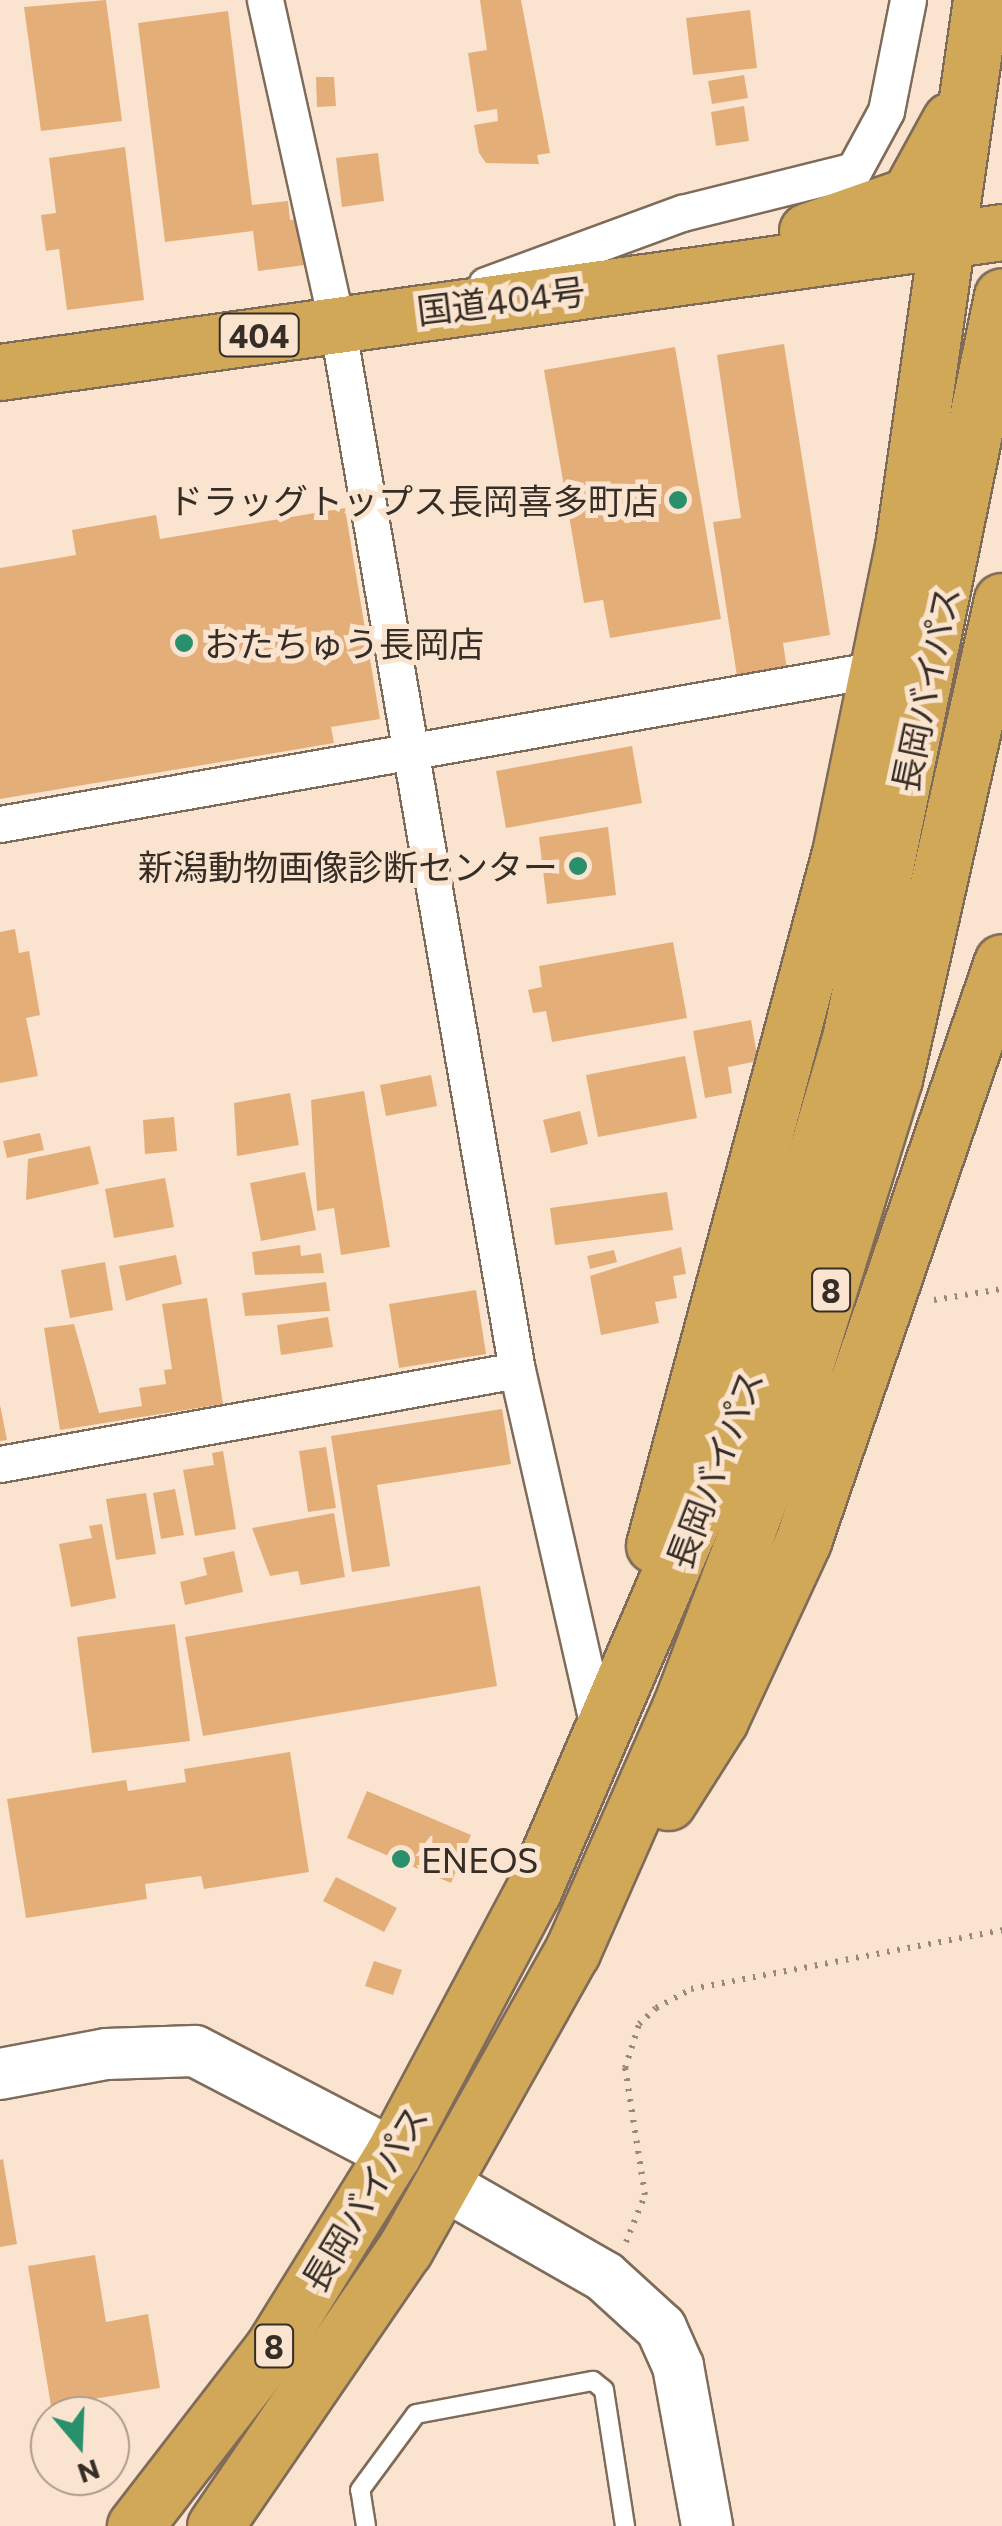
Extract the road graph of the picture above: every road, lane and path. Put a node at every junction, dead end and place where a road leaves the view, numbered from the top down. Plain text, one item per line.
1 (266, 0) edge
2 (908, 0) edge
3 (980, 0) edge
4 (963, 96) junction
5 (1002, 232) edge
6 (948, 240) junction
7 (1002, 296) edge
8 (517, 299) junction
9 (414, 310) junction
10 (337, 324) junction
11 (0, 372) edge
12 (1002, 601) edge
13 (877, 669) junction
14 (410, 749) junction
15 (0, 824) edge
16 (1002, 962) edge
17 (1002, 1289) edge
18 (883, 1309) junction
19 (517, 1370) junction
20 (0, 1464) edge
21 (602, 1744) junction
22 (1002, 1930) edge
23 (572, 1952) junction
24 (0, 2074) edge
25 (394, 2154) junction
26 (441, 2183) junction
27 (605, 2277) junction
28 (136, 2526) edge
29 (215, 2526) edge
30 (366, 2526) edge
31 (625, 2526) edge
32 (707, 2526) edge

1 - 10 street
2 - 9 street
3 - 4 highway
4 - 6 highway
4 - 8 highway
5 - 6 highway, 国道404号 / 404
6 - 8 highway, 国道404号 / 404
6 - 13 highway
7 - 21 highway, 長岡バイパス / 8
8 - 9 highway, 国道404号 / 404
9 - 10 highway, 国道404号 / 404
10 - 11 highway, 国道404号 / 404
10 - 14 street
12 - 23 highway, 長岡バイパス / 8
13 - 14 street
13 - 21 highway
14 - 15 street
14 - 19 street
16 - 18 highway
17 - 18 path
18 - 23 highway
19 - 20 street
19 - 21 street
21 - 25 highway, 長岡バイパス / 8
22 - 27 path
23 - 26 highway, 長岡バイパス / 8
24 - 25 street
25 - 26 street
25 - 28 highway, 長岡バイパス / 8
26 - 27 street
26 - 29 highway, 長岡バイパス / 8
27 - 32 street
30 - 31 lane

